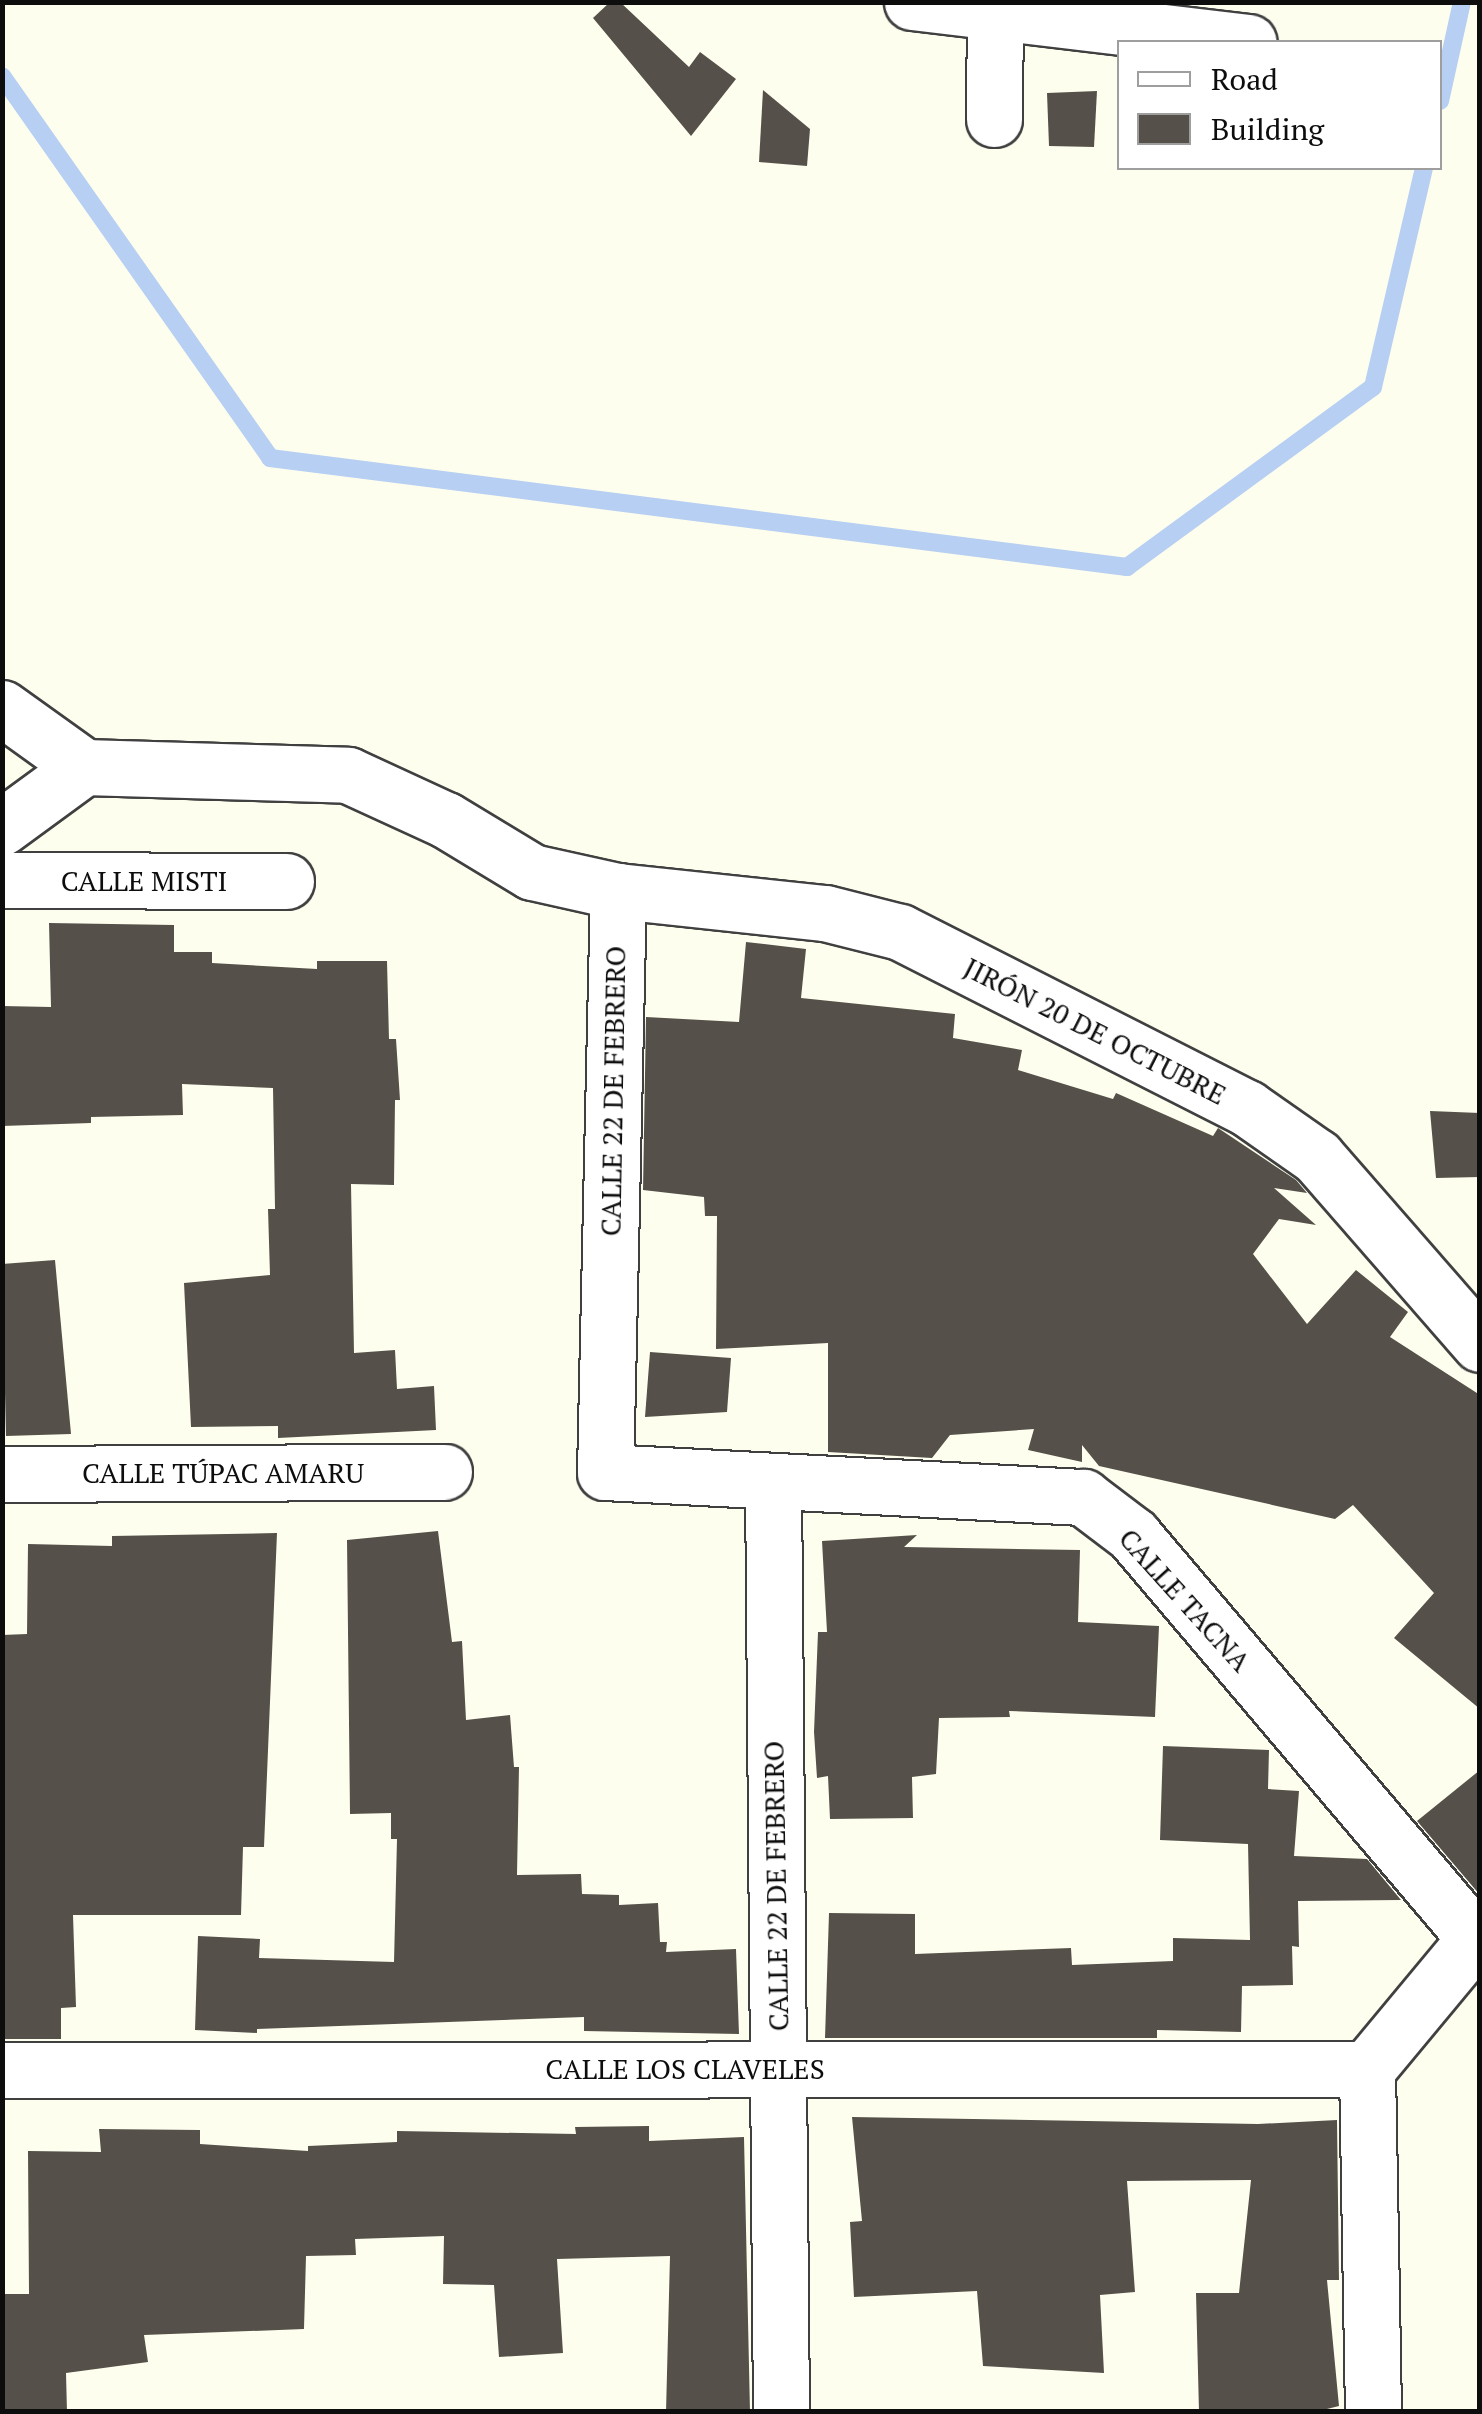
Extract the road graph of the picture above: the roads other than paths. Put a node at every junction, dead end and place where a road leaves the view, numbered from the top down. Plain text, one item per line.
1 (912, 2) edge
2 (995, 7) edge
3 (1234, 40) edge
4 (994, 119) dead end
5 (2, 708) edge
6 (84, 767) junction
7 (2, 827) edge
8 (2, 880) edge
9 (286, 882) dead end
10 (618, 891) junction
11 (1471, 1324) edge
12 (444, 1472) dead end
13 (605, 1472) joint
14 (2, 1474) edge
15 (773, 1481) junction
16 (1477, 1935) edge
17 (778, 2069) junction
18 (1367, 2069) junction
19 (2, 2070) edge
20 (781, 2412) edge
21 (1373, 2412) edge

1 - 2 street
2 - 3 street
2 - 4 street
5 - 6 street
6 - 7 street
6 - 10 street, JIRÓN 20 DE OCTUBRE
8 - 9 street, CALLE MISTI
10 - 11 street, JIRÓN 20 DE OCTUBRE
10 - 13 street, CALLE 22 DE FEBRERO
12 - 14 street, CALLE TÚPAC AMARU
13 - 15 street, CALLE TACNA
15 - 16 street, CALLE TACNA
15 - 17 street, CALLE 22 DE FEBRERO
16 - 18 street
17 - 18 street, CALLE LOS CLAVELES
17 - 19 street, CALLE LOS CLAVELES
17 - 20 street, CALLE 22 DE FEBRERO
18 - 21 street

